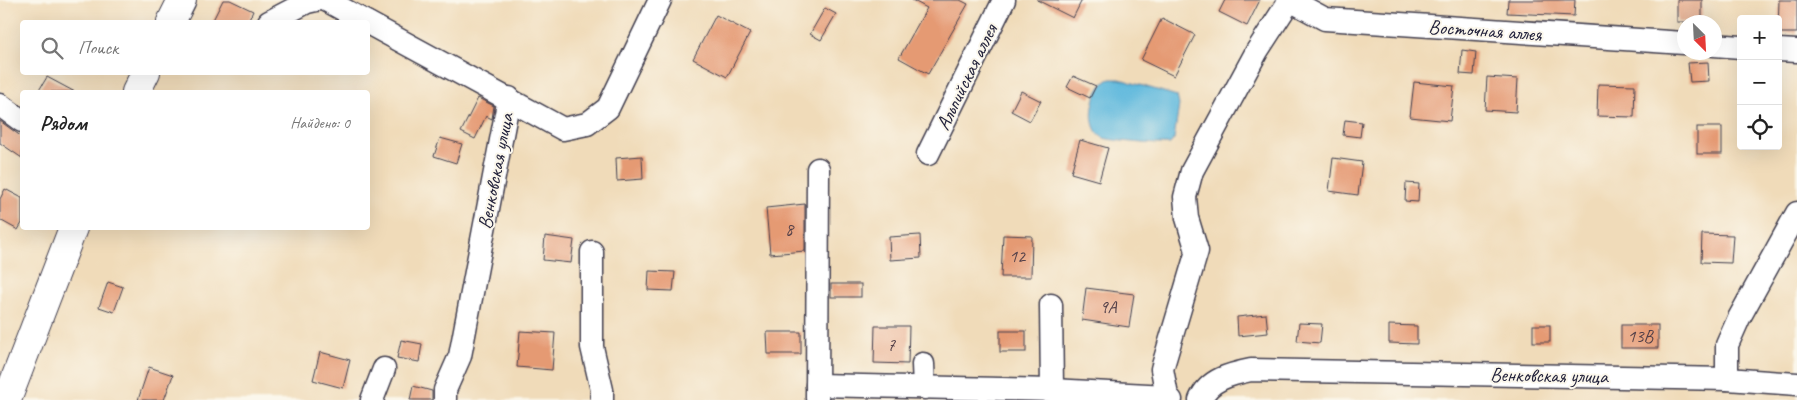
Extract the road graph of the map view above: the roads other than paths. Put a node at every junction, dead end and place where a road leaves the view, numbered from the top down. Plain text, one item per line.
1 (182, 0) edge
2 (316, 0) edge
3 (326, 0) edge
4 (660, 0) edge
5 (1004, 0) edge
6 (1290, 0) edge
7 (172, 20) edge
8 (273, 20) edge
9 (362, 20) edge
10 (370, 25) edge
11 (1677, 43) edge
12 (1722, 46) edge
13 (1737, 47) edge
14 (1782, 50) edge
15 (1797, 51) edge
16 (144, 75) edge
17 (137, 90) edge
18 (509, 98) junction
19 (0, 105) edge
20 (20, 120) edge
21 (928, 154) dead end
22 (818, 169) dead end
23 (1797, 213) edge
24 (72, 230) edge
25 (592, 252) dead end
26 (1051, 305) dead end
27 (923, 364) dead end
28 (384, 370) dead end
29 (1727, 378) junction
30 (1797, 384) edge
31 (924, 388) junction
32 (1052, 390) junction
33 (817, 392) edge
34 (1169, 398) edge
35 (7, 400) edge
36 (372, 400) edge
37 (444, 400) edge
38 (602, 400) edge
39 (1200, 400) edge

1 - 7 main road
2 - 8 street
3 - 9 street, Венковская улица
4 - 18 street
5 - 21 street, Альпийская аллея
6 - 11 street, Восточная аллея
6 - 34 street
10 - 18 street, Венковская улица
12 - 13 street
14 - 15 street
16 - 17 main road
18 - 37 street, Венковская улица
19 - 20 street
22 - 33 street
23 - 29 street
24 - 35 main road
25 - 38 street
26 - 32 street
27 - 31 street
28 - 36 street
29 - 30 street, Венковская улица
29 - 39 street, Венковская улица
31 - 32 street
31 - 33 street
32 - 34 street

